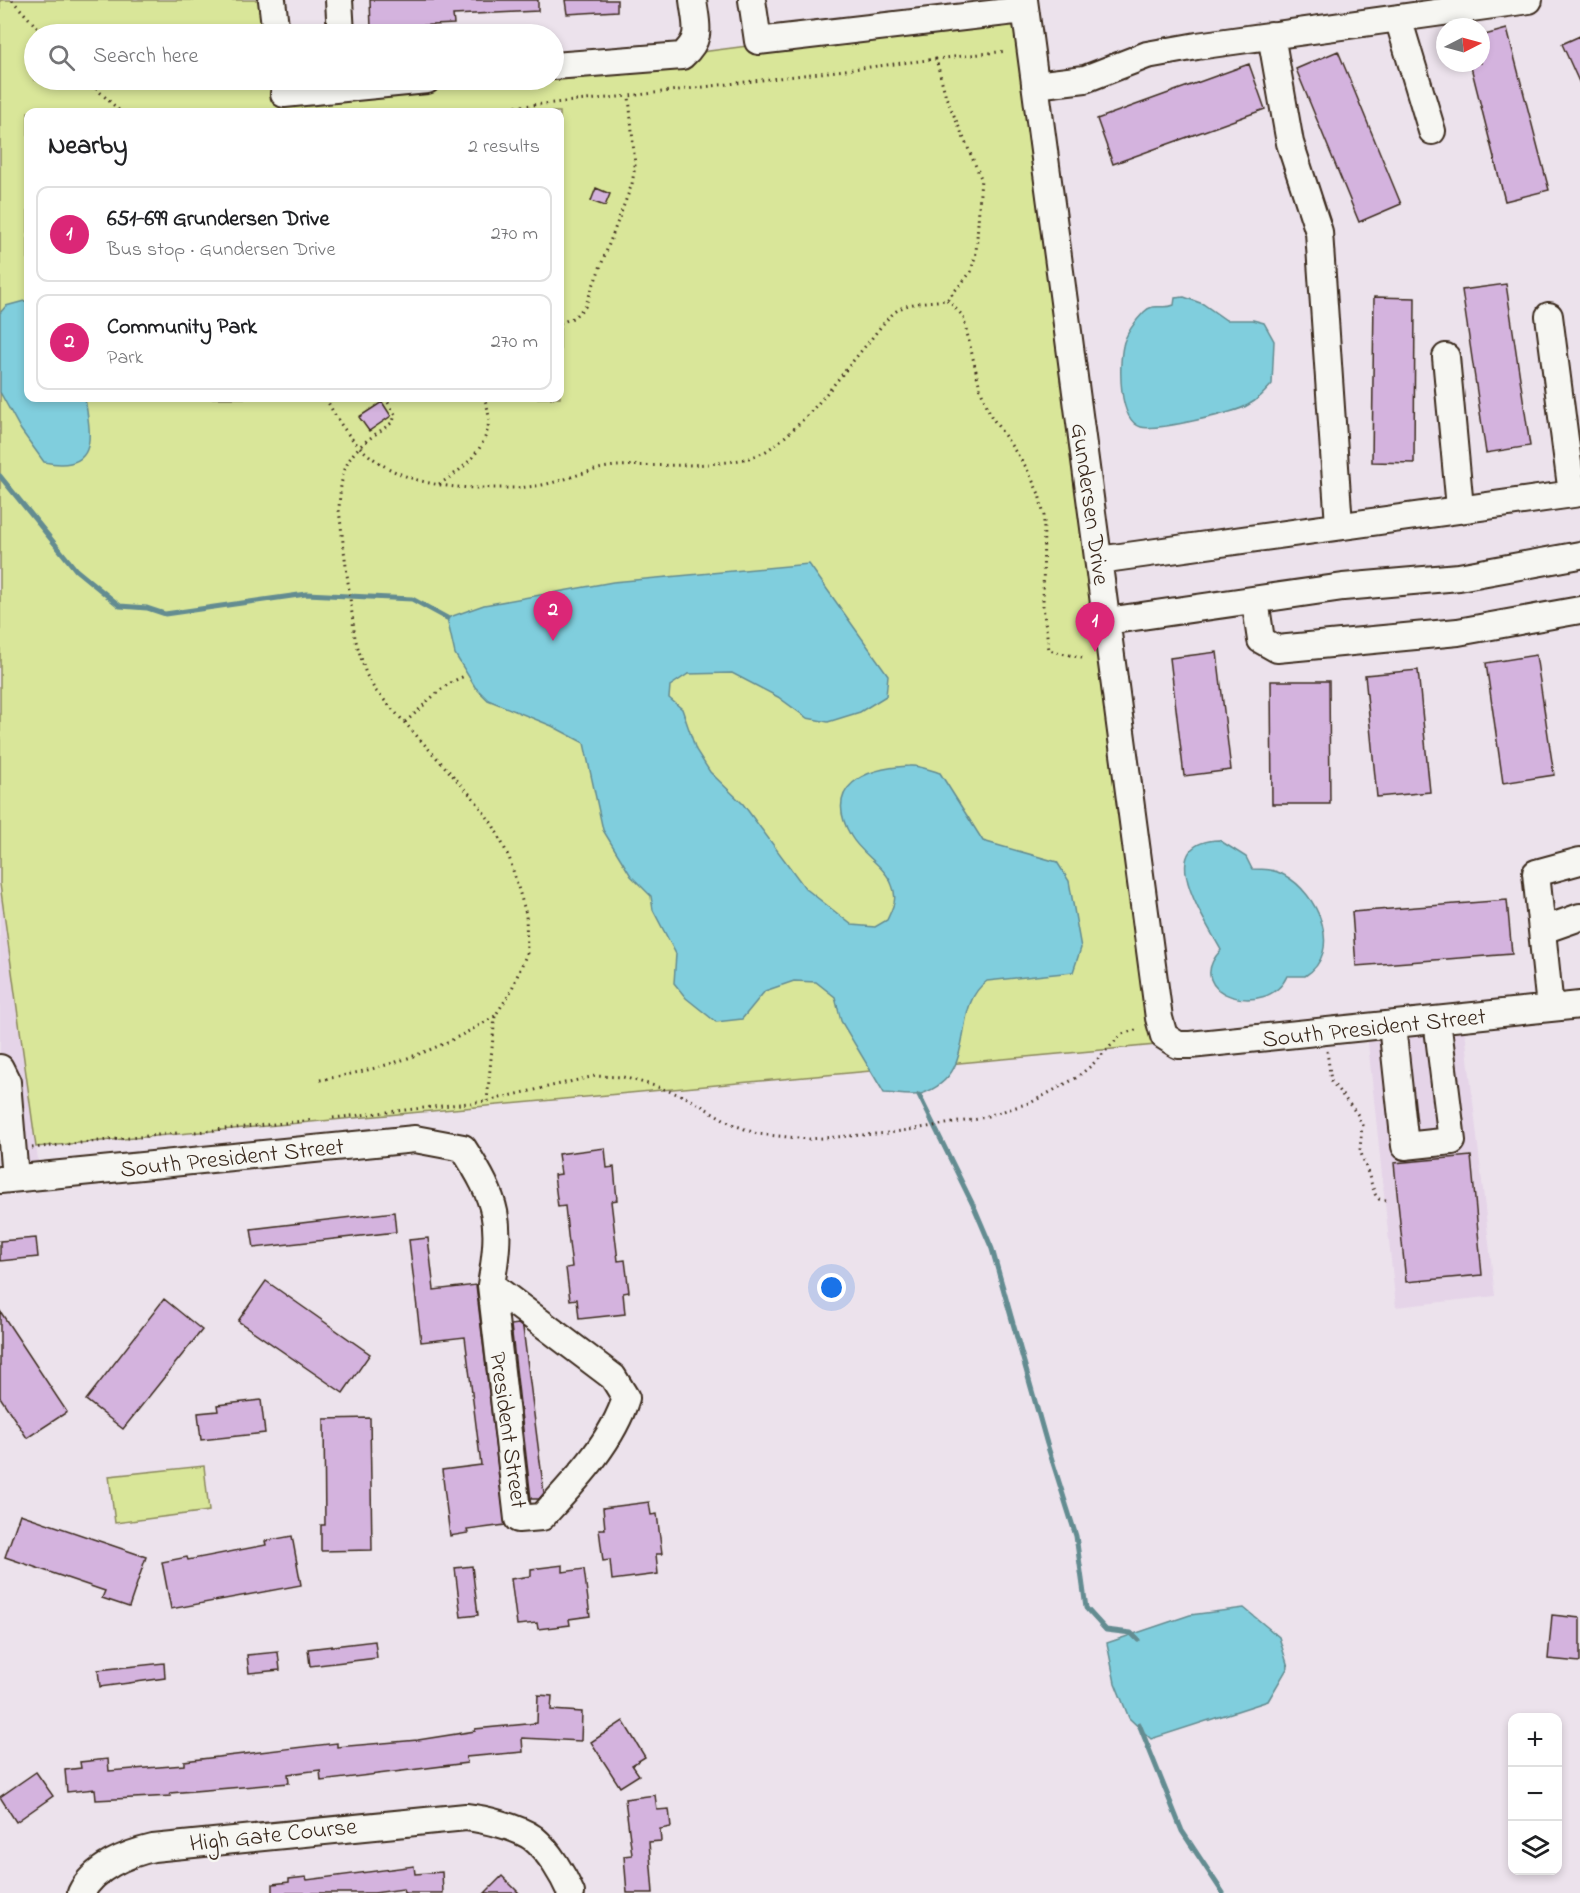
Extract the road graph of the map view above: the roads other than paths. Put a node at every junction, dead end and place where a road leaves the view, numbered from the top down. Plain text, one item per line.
1 (272, 0) edge
2 (339, 0) edge
3 (693, 0) edge
4 (752, 0) edge
5 (1528, 0) edge
6 (1025, 5) edge
7 (1398, 18) junction
8 (275, 24) edge
9 (340, 24) edge
10 (1271, 35) junction
11 (564, 65) edge
12 (1035, 85) junction
13 (311, 90) edge
14 (284, 95) edge
15 (1432, 131) dead end
16 (1549, 316) dead end
17 (1446, 357) dead end
18 (1576, 493) edge
19 (1460, 508) junction
20 (1339, 525) junction
21 (1580, 555) edge
22 (1099, 560) junction
23 (1255, 600) junction
24 (1580, 610) edge
25 (1107, 621) junction
26 (1580, 861) edge
27 (1580, 917) edge
28 (1543, 930) junction
29 (1580, 1005) edge
30 (1550, 1008) junction
31 (1437, 1020) junction
32 (1392, 1025) junction
33 (1169, 1041) joint
34 (0, 1068) edge
35 (5, 1111) edge
36 (463, 1148) joint
37 (8, 1179) edge
38 (490, 1285) junction
39 (82, 1892) edge
40 (571, 1893) edge

1 - 8 street
2 - 9 street
3 - 11 street
4 - 6 street
5 - 7 street
6 - 12 street, Gundersen Drive
7 - 10 street
7 - 15 street
10 - 12 street
10 - 20 street
12 - 22 street, Gundersen Drive
13 - 14 street
16 - 18 street
17 - 19 street
18 - 19 street
19 - 20 street
20 - 22 street
21 - 23 street
22 - 25 street, Gundersen Drive
23 - 24 street
23 - 25 street
25 - 33 street, Gundersen Drive
26 - 28 street
27 - 28 street
28 - 30 street
29 - 30 street, South President Street
30 - 31 street, South President Street
31 - 32 street, South President Street
31 - 32 street
32 - 33 street, South President Street
34 - 35 street
35 - 37 street
36 - 37 street, South President Street
36 - 38 street, President Street
38 - 38 street, President Street
39 - 40 street, High Gate Course

